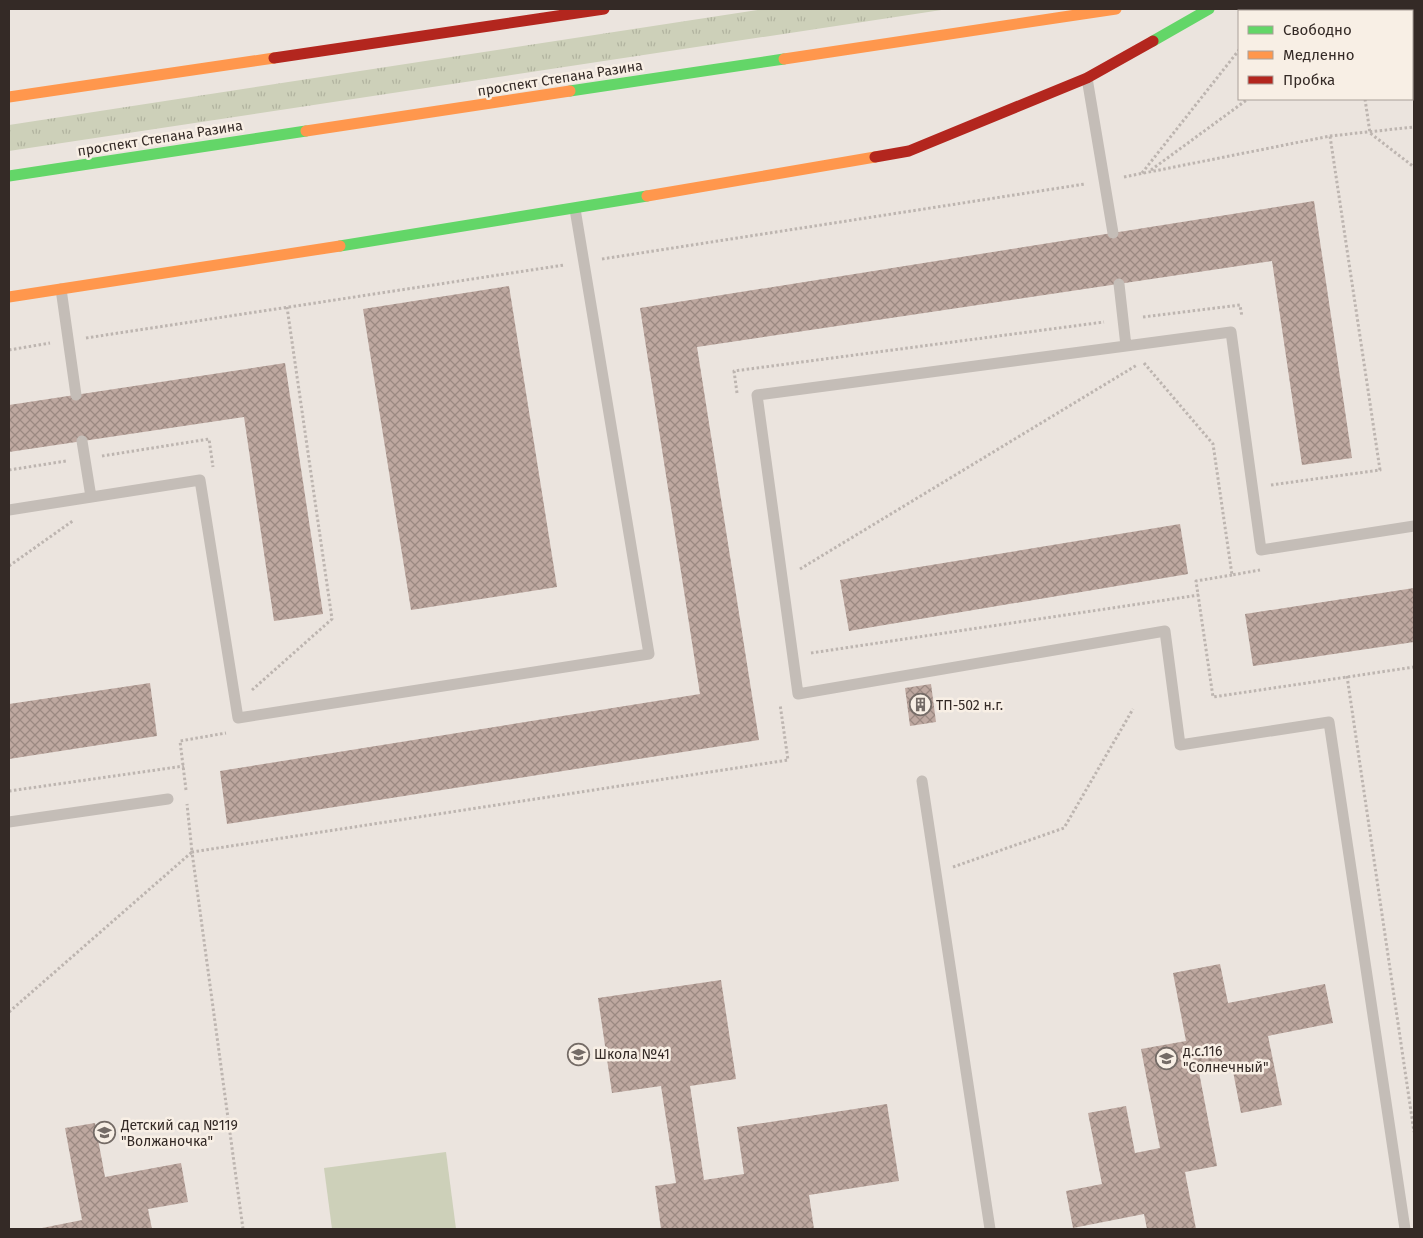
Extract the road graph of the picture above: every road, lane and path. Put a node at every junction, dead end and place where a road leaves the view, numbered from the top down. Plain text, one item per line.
1 (604, 9) edge
2 (1116, 9) edge
3 (1209, 9) edge
4 (1238, 51) edge
5 (1087, 78) junction
6 (9, 96) edge
7 (1247, 100) edge
8 (1365, 100) edge
9 (1414, 127) edge
10 (1370, 133) junction
11 (1414, 168) edge
12 (1148, 172) junction
13 (1142, 174) junction
14 (9, 176) edge
15 (1106, 181) junction
16 (575, 209) junction
17 (1113, 234) dead end
18 (584, 262) junction
19 (1119, 284) dead end
20 (61, 289) junction
21 (9, 297) edge
22 (288, 307) junction
23 (68, 341) junction
24 (1126, 346) junction
25 (9, 350) edge
26 (1143, 361) dead end
27 (76, 395) dead end
28 (82, 441) dead end
29 (85, 458) junction
30 (214, 468) dead end
31 (9, 470) edge
32 (91, 497) junction
33 (9, 510) edge
34 (1414, 526) edge
35 (1232, 575) dead end
36 (783, 579) junction
37 (1199, 595) junction
38 (794, 656) junction
39 (1414, 667) edge
40 (1347, 676) junction
41 (249, 681) dead end
42 (250, 691) junction
43 (1132, 710) dead end
44 (254, 715) junction
45 (228, 733) dead end
46 (184, 766) junction
47 (922, 781) dead end
48 (9, 791) edge
49 (168, 799) dead end
50 (9, 822) edge
51 (951, 867) dead end
52 (9, 1012) edge
53 (1414, 1132) edge
54 (990, 1229) edge
55 (1405, 1229) edge

1 - 6 main road
2 - 14 main road, проспект Степана Разина
3 - 5 main road
4 - 13 path
5 - 15 lane
5 - 16 main road
7 - 12 path
8 - 10 path
9 - 10 path
10 - 11 path
10 - 12 path
12 - 13 path
13 - 15 path
15 - 17 lane
15 - 18 path
16 - 18 lane
16 - 20 main road
18 - 22 path
18 - 44 lane
19 - 24 lane
20 - 21 main road
20 - 23 lane
22 - 23 path
22 - 42 path
23 - 25 path
23 - 27 lane
24 - 34 lane
24 - 36 lane
26 - 36 path
28 - 29 lane
29 - 30 path
29 - 31 path
29 - 32 lane
32 - 33 lane
32 - 44 lane
35 - 37 path
36 - 38 lane
37 - 38 path
37 - 40 path
38 - 55 lane
39 - 40 path
40 - 53 path
41 - 42 path
42 - 44 path
43 - 51 path
45 - 46 path
46 - 48 path
46 - 52 path
47 - 54 lane
49 - 50 lane

